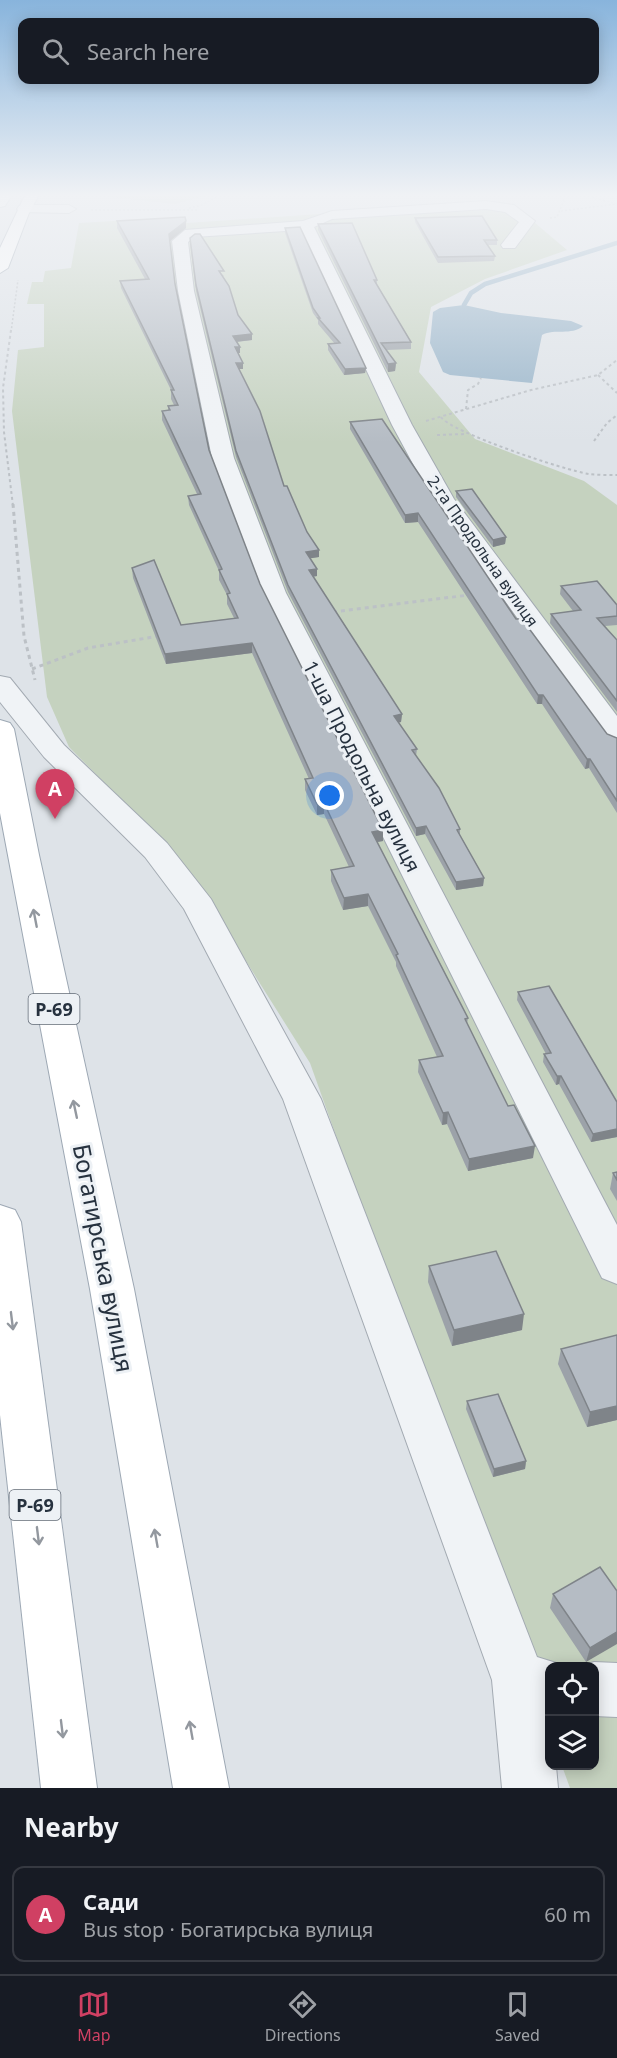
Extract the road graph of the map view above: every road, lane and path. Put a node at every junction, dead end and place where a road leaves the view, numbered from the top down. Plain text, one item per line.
1 (184, 276) edge
2 (331, 276) edge
3 (19, 278) dead end
4 (617, 360) edge
5 (598, 375) junction
6 (482, 378) dead end
7 (617, 393) edge
8 (466, 409) junction
9 (617, 415) edge
10 (441, 417) junction
11 (405, 431) junction
12 (472, 434) junction
13 (594, 441) dead end
14 (617, 475) edge
15 (19, 687) edge
16 (0, 729) edge
17 (617, 736) edge
18 (0, 1222) edge
19 (617, 1266) edge
20 (534, 1683) edge
21 (599, 1689) edge
22 (617, 1690) edge
23 (69, 1788) edge
24 (201, 1788) edge
25 (530, 1788) edge

1 - 19 street, 1-ша Продольна вулиця
2 - 11 street, 2-га Продольна вулиця
3 - 15 path
4 - 5 path
5 - 7 path
5 - 8 path
6 - 8 path
8 - 10 path
9 - 13 path
10 - 11 path
10 - 12 path
11 - 12 path
11 - 17 street, 2-га Продольна вулиця
12 - 14 path
15 - 20 street
24 -> 16 main road, Богатирська вулиця / Р-69
18 -> 23 main road, Р-69
20 - 25 street
21 - 22 street

